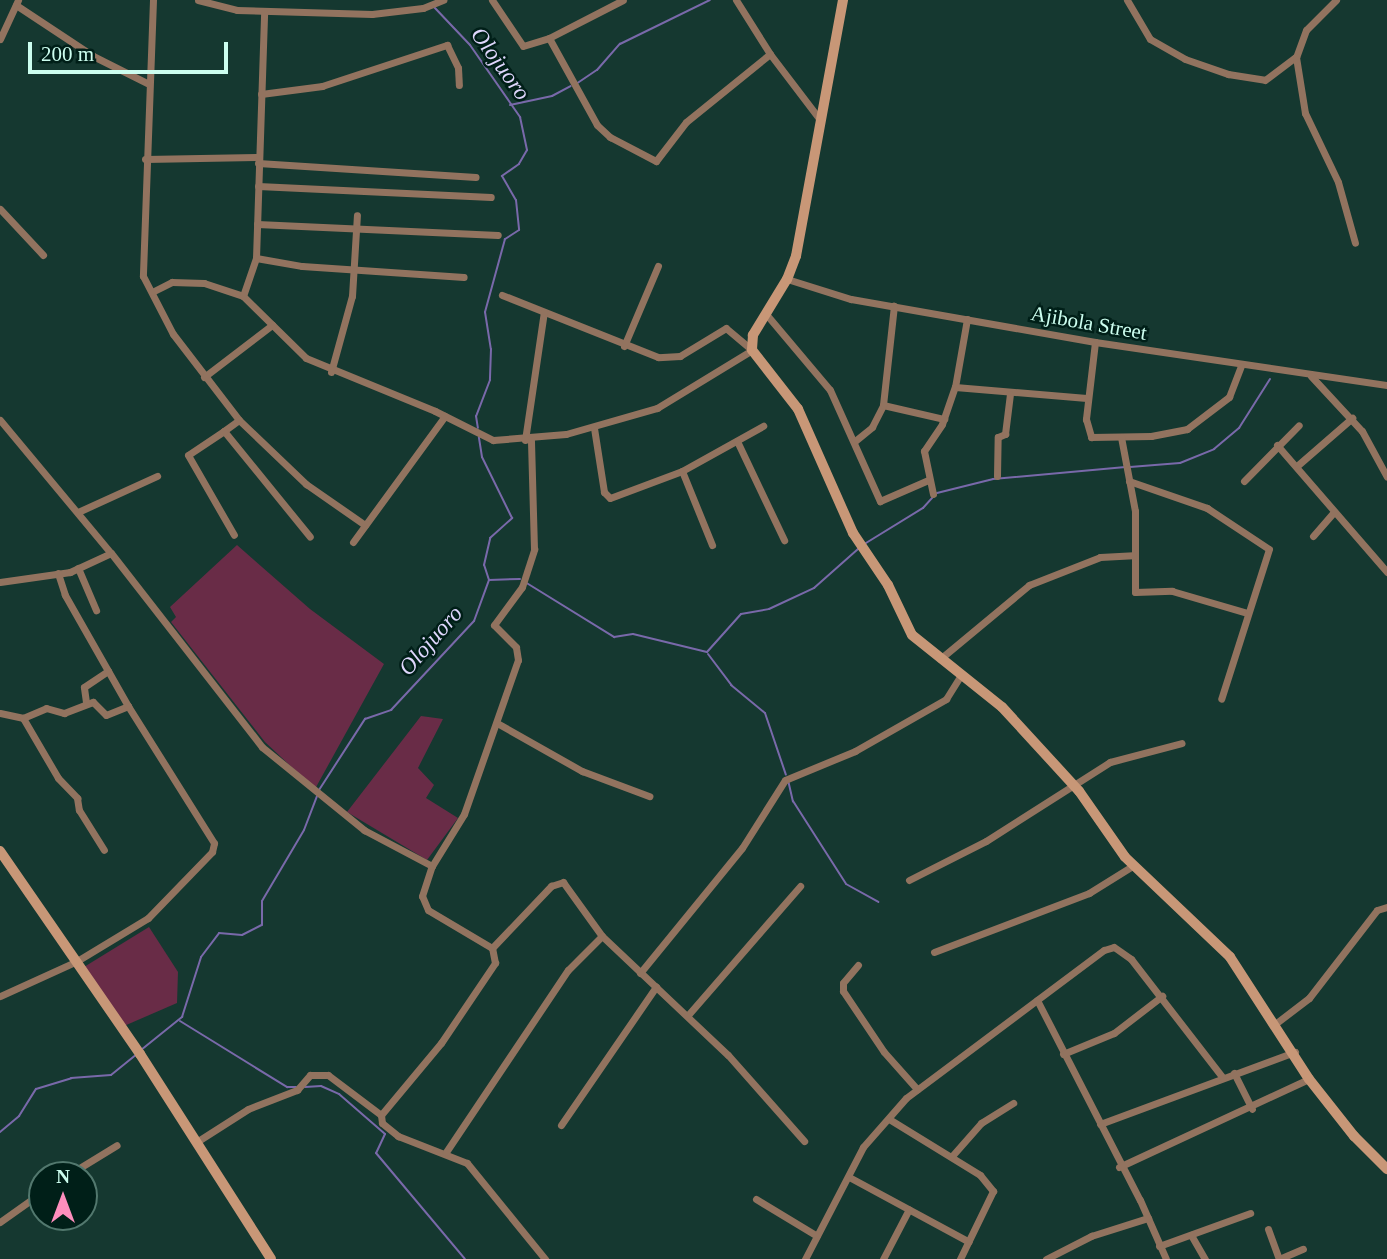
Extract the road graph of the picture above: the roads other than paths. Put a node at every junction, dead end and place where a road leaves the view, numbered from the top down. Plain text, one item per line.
1 (153, 0) edge
2 (198, 0) edge
3 (492, 0) edge
4 (623, 0) edge
5 (736, 0) edge
6 (843, 0) edge
7 (1127, 0) edge
8 (1336, 0) edge
9 (440, 1) edge
10 (17, 3) edge
11 (264, 12) junction
12 (549, 38) junction
13 (0, 39) edge
14 (770, 54) junction
15 (1296, 57) junction
16 (148, 83) junction
17 (459, 85) dead end
18 (261, 94) junction
19 (821, 121) junction
20 (145, 159) junction
21 (258, 160) junction
22 (476, 177) dead end
23 (258, 186) junction
24 (491, 197) dead end
25 (0, 209) edge
26 (356, 215) dead end
27 (257, 224) junction
28 (356, 232) junction
29 (498, 235) dead end
30 (1355, 243) dead end
31 (43, 255) dead end
32 (256, 258) junction
33 (658, 267) dead end
34 (355, 270) junction
35 (464, 276) dead end
36 (788, 279) junction
37 (152, 292) junction
38 (502, 295) dead end
39 (243, 296) junction
40 (894, 306) junction
41 (544, 312) junction
42 (766, 314) junction
43 (967, 319) junction
44 (272, 325) junction
45 (1095, 342) junction
46 (624, 346) junction
47 (752, 350) junction
48 (1241, 366) junction
49 (331, 372) junction
50 (1311, 376) junction
51 (204, 377) junction
52 (1387, 385) edge
53 (955, 387) junction
54 (1010, 394) junction
55 (1087, 398) junction
56 (883, 405) junction
57 (444, 416) junction
58 (1352, 418) junction
59 (944, 419) junction
60 (0, 420) edge
61 (239, 420) junction
62 (1299, 425) dead end
63 (763, 426) dead end
64 (594, 428) junction
65 (224, 431) junction
66 (1121, 437) junction
67 (528, 440) junction
68 (737, 441) junction
69 (855, 441) junction
70 (1277, 445) junction
71 (1298, 465) junction
72 (682, 471) junction
73 (157, 476) dead end
74 (998, 476) dead end
75 (1387, 477) edge
76 (928, 481) junction
77 (1129, 481) junction
78 (1244, 481) dead end
79 (933, 494) dead end
80 (78, 512) junction
81 (1334, 512) junction
82 (365, 526) junction
83 (234, 535) dead end
84 (1313, 536) dead end
85 (310, 537) dead end
86 (784, 540) dead end
87 (353, 542) dead end
88 (712, 545) dead end
89 (111, 552) junction
90 (1133, 555) junction
91 (78, 568) junction
92 (1387, 572) edge
93 (58, 573) junction
94 (0, 582) edge
95 (96, 610) dead end
96 (1247, 613) junction
97 (940, 659) junction
98 (108, 671) junction
99 (961, 675) junction
100 (1221, 699) dead end
101 (86, 702) junction
102 (128, 706) junction
103 (0, 713) edge
104 (23, 718) junction
105 (497, 723) junction
106 (1182, 743) dead end
107 (1074, 785) junction
108 (649, 796) dead end
109 (104, 850) dead end
110 (0, 851) edge
111 (1134, 865) junction
112 (432, 866) junction
113 (909, 880) dead end
114 (800, 886) dead end
115 (1387, 907) edge
116 (602, 936) junction
117 (492, 948) junction
118 (934, 952) dead end
119 (77, 961) junction
120 (858, 965) dead end
121 (639, 973) junction
122 (656, 987) junction
123 (0, 996) edge
124 (1162, 996) junction
125 (1037, 1000) junction
126 (688, 1015) junction
127 (1275, 1024) junction
128 (1295, 1052) junction
129 (1063, 1054) junction
130 (1234, 1073) junction
131 (1223, 1078) junction
132 (1309, 1079) junction
133 (918, 1089) junction
134 (1013, 1103) dead end
135 (1252, 1109) junction
136 (381, 1115) junction
137 (889, 1119) junction
138 (1100, 1124) junction
139 (561, 1125) dead end
140 (198, 1141) junction
141 (804, 1141) dead end
142 (117, 1145) dead end
143 (446, 1152) junction
144 (952, 1156) junction
145 (91, 1161) edge
146 (1119, 1167) junction
147 (1387, 1169) edge
148 (849, 1177) junction
149 (756, 1199) dead end
150 (28, 1202) edge
151 (909, 1209) junction
152 (1250, 1213) dead end
153 (1148, 1219) junction
154 (0, 1222) edge
155 (1268, 1228) dead end
156 (1191, 1235) junction
157 (817, 1236) junction
158 (969, 1242) junction
159 (1159, 1246) junction
160 (1303, 1249) dead end
161 (271, 1259) edge
162 (545, 1259) edge
163 (805, 1259) edge
164 (883, 1259) edge
165 (960, 1259) edge
166 (1046, 1259) edge
167 (1166, 1259) edge
168 (1205, 1259) edge
169 (1279, 1259) edge

1 - 16 street
2 - 11 street
3 - 12 street
4 - 12 street
5 - 14 street
6 - 19 street
7 - 15 street
8 - 15 street
9 - 11 street
10 - 13 street
10 - 16 street
11 - 18 street
12 - 14 street
14 - 19 street
15 - 30 street
16 - 20 street
17 - 18 street
18 - 21 street
19 - 36 street
20 - 21 street
20 - 37 street
21 - 22 street
21 - 23 street
23 - 24 street
23 - 27 street
25 - 31 street
26 - 28 street
27 - 28 street
27 - 32 street
28 - 29 street
28 - 34 street
32 - 34 street
32 - 39 street
33 - 46 street
34 - 35 street
34 - 49 street
36 - 40 street, Ajibola Street
36 - 42 street
37 - 39 street
37 - 51 street
38 - 41 street
39 - 44 street
40 - 43 street, Ajibola Street
40 - 56 street
41 - 46 street
41 - 67 street
42 - 47 street
42 - 69 street
43 - 45 street, Ajibola Street
43 - 53 street
44 - 49 street
44 - 51 street
45 - 48 street, Ajibola Street
45 - 55 street
46 - 47 street
47 - 64 street
47 - 97 street
48 - 50 street, Ajibola Street
48 - 66 street
49 - 57 street
50 - 52 street, Ajibola Street
50 - 58 street
51 - 61 street
53 - 54 street
53 - 59 street
54 - 55 street
54 - 74 street
55 - 66 street
56 - 59 street
56 - 69 street
57 - 67 street
57 - 82 street
58 - 71 street
58 - 75 street
59 - 76 street
60 - 80 street
61 - 65 street
61 - 82 street
62 - 70 street
63 - 68 street
64 - 67 street
64 - 72 street
65 - 83 street
65 - 85 street
66 - 77 street
67 - 105 street
68 - 72 street
68 - 86 street
69 - 76 street
70 - 71 street
70 - 78 street
71 - 81 street
72 - 88 street
73 - 80 street
76 - 79 street
77 - 90 street
77 - 96 street
80 - 89 street
81 - 84 street
81 - 92 street
82 - 87 street
89 - 91 street
89 - 112 street
90 - 96 street
90 - 97 street
91 - 93 street
91 - 95 street
93 - 94 street
93 - 98 street
96 - 100 street
97 - 99 street
98 - 101 street
98 - 102 street
99 - 107 street
99 - 121 street
101 - 102 street
101 - 104 street
102 - 119 street
103 - 104 street
104 - 109 street
105 - 108 street
105 - 112 street
106 - 107 street
107 - 111 street
107 - 113 street
110 - 119 street
111 - 118 street
111 - 127 street
112 - 117 street
114 - 126 street
115 - 127 street
116 - 117 street
116 - 121 street
116 - 143 street
117 - 136 street
119 - 123 street
119 - 140 street
120 - 133 street
121 - 122 street
122 - 126 street
122 - 139 street
124 - 125 street
124 - 129 street
124 - 131 street
125 - 129 street
125 - 133 street
126 - 141 street
127 - 128 street
128 - 130 street
128 - 132 street
129 - 138 street
130 - 131 street
130 - 135 street
131 - 138 street
132 - 135 street
132 - 147 street
133 - 137 street
134 - 144 street
135 - 146 street
136 - 140 street
136 - 143 street
137 - 144 street
137 - 148 street
138 - 146 street
140 - 161 street
142 - 145 street
143 - 162 street
144 - 158 street
146 - 153 street
148 - 151 street
148 - 157 street
149 - 157 street
150 - 154 street
151 - 158 street
151 - 164 street
152 - 156 street
153 - 159 street
153 - 166 street
155 - 169 street
156 - 159 street
156 - 168 street
157 - 163 street
158 - 165 street
159 - 167 street
160 - 169 street

